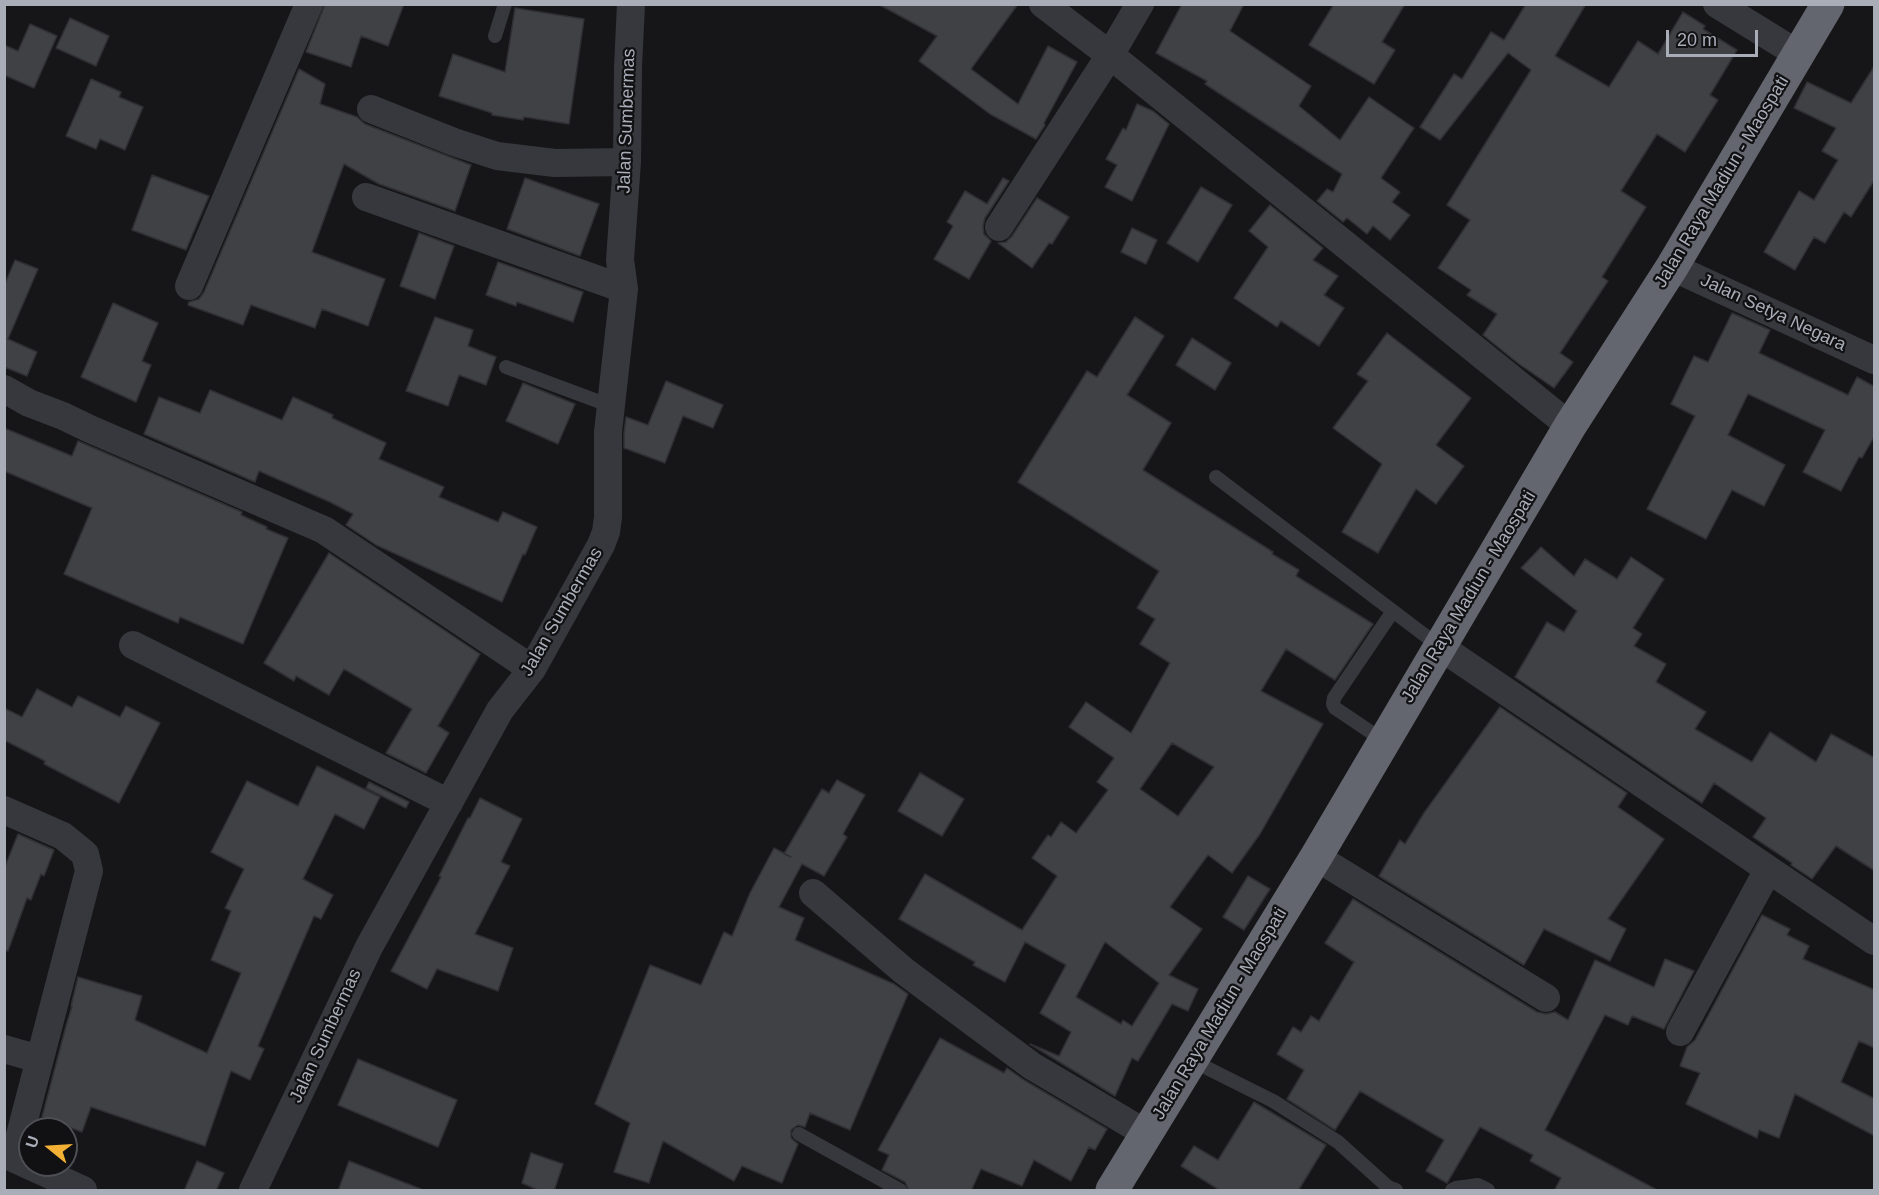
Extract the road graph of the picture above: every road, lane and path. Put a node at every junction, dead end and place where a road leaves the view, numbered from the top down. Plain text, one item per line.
1 (309, 4) edge
2 (505, 4) edge
3 (631, 4) edge
4 (1043, 4) edge
5 (1140, 4) edge
6 (1718, 4) edge
7 (1828, 4) edge
8 (495, 36) dead end
9 (1798, 54) junction
10 (1110, 55) junction
11 (371, 109) dead end
12 (627, 162) junction
13 (366, 197) dead end
14 (999, 228) dead end
15 (1672, 267) junction
16 (189, 286) dead end
17 (624, 289) junction
18 (1875, 360) edge
19 (506, 367) dead end
20 (4, 389) edge
21 (611, 406) junction
22 (1570, 426) junction
23 (1216, 477) dead end
24 (1393, 611) junction
25 (133, 645) dead end
26 (1439, 646) junction
27 (532, 669) junction
28 (1384, 741) junction
29 (449, 803) junction
30 (4, 810) edge
31 (1316, 857) junction
32 (1768, 870) junction
33 (813, 893) dead end
34 (1875, 941) edge
35 (1546, 998) dead end
36 (1680, 1032) dead end
37 (4, 1049) edge
38 (39, 1059) junction
39 (1191, 1060) junction
40 (799, 1134) dead end
41 (1147, 1134) junction
42 (9, 1156) edge
43 (83, 1191) edge
44 (253, 1191) edge
45 (900, 1191) edge
46 (1112, 1191) edge
47 (1396, 1191) edge
48 (1452, 1191) edge
49 (1488, 1191) edge

1 - 16 street
2 - 8 lane
3 - 12 street, Jalan Sumbermas
4 - 10 street
5 - 10 street
6 - 9 street
7 - 9 highway, Jalan Raya Madiun - Maospati
9 - 15 highway, Jalan Raya Madiun - Maospati
10 - 14 street
10 - 22 street
11 - 12 street
12 - 17 street, Jalan Sumbermas
13 - 17 street
15 - 18 street, Jalan Setya Negara
15 - 22 highway, Jalan Raya Madiun - Maospati
17 - 21 street, Jalan Sumbermas
19 - 21 lane
20 - 27 street
21 - 27 street, Jalan Sumbermas
22 - 26 highway, Jalan Raya Madiun - Maospati
23 - 24 lane
24 - 26 lane
24 - 28 lane
25 - 29 street
26 - 28 highway, Jalan Raya Madiun - Maospati
26 - 32 street
27 - 29 street, Jalan Sumbermas
28 - 31 highway, Jalan Raya Madiun - Maospati
29 - 44 street, Jalan Sumbermas
30 - 38 street
31 - 35 street
31 - 39 highway, Jalan Raya Madiun - Maospati
32 - 34 street
32 - 36 street
33 - 41 street
37 - 38 street
38 - 42 street
39 - 41 highway, Jalan Raya Madiun - Maospati
39 - 47 lane
40 - 45 lane
41 - 46 highway, Jalan Raya Madiun - Maospati
42 - 43 street
48 - 49 lane

